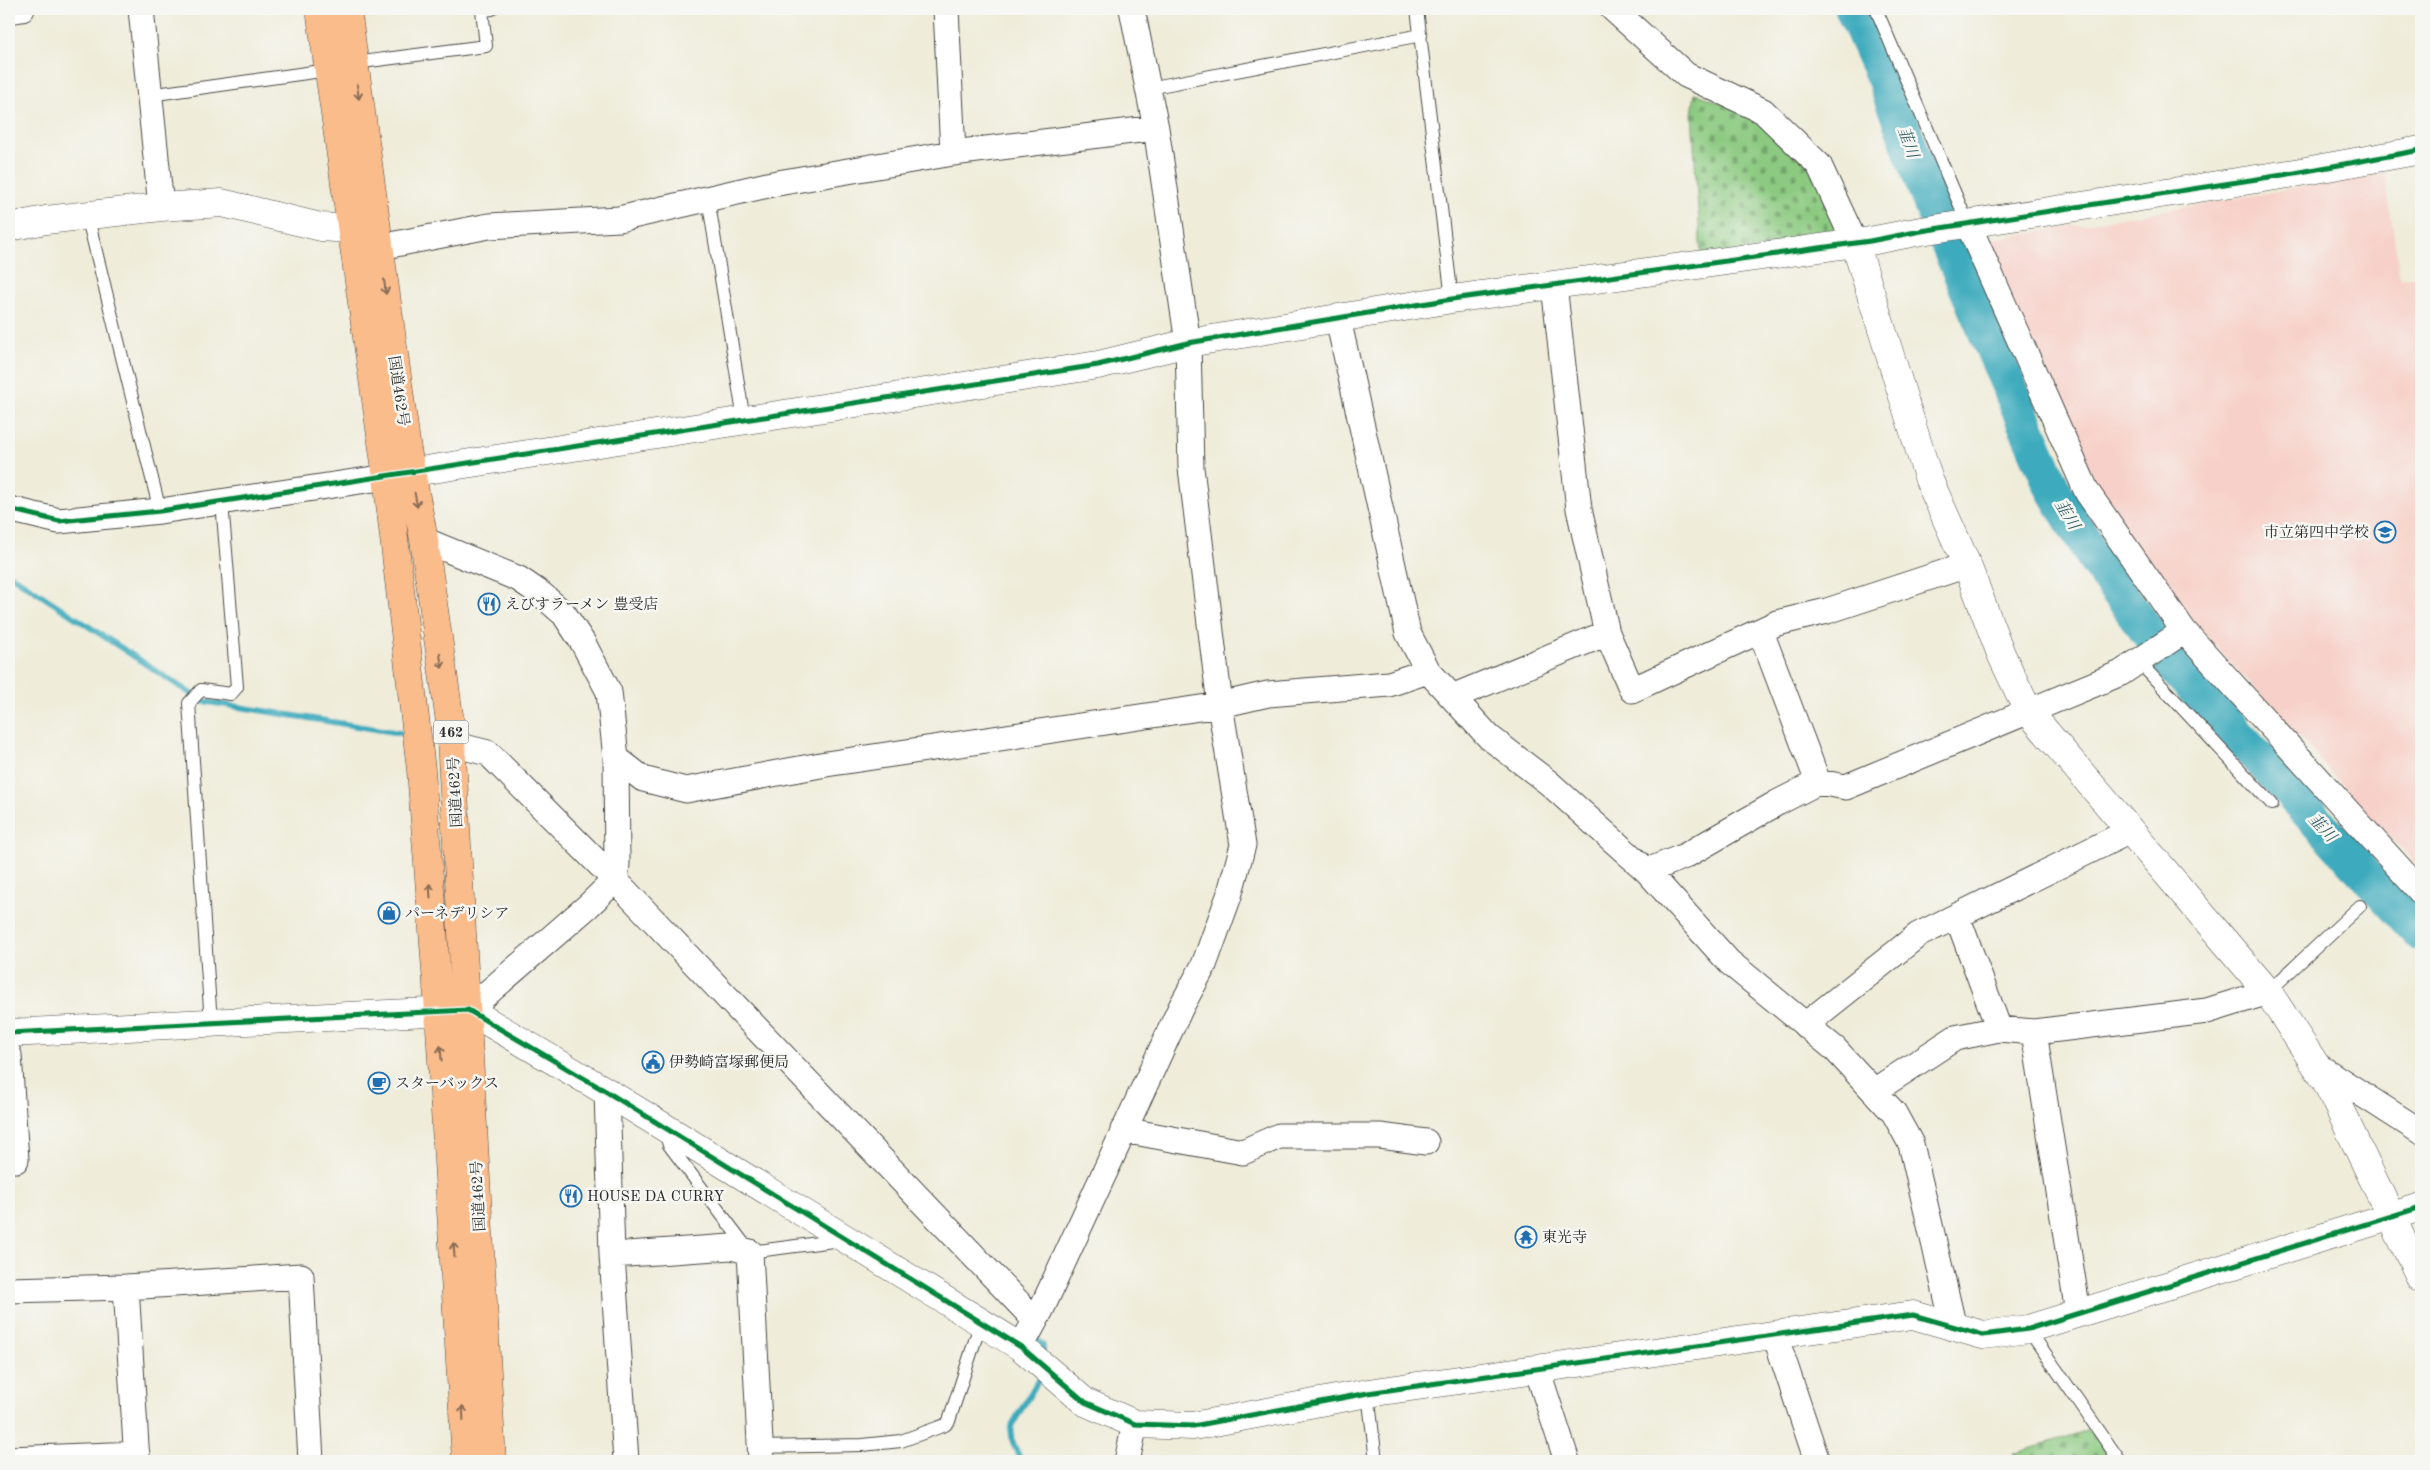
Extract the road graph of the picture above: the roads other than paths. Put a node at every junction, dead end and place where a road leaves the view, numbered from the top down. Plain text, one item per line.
1 (22, 9) edge
2 (140, 9) edge
3 (320, 9) edge
4 (347, 9) edge
5 (492, 9) edge
6 (946, 9) edge
7 (1132, 9) edge
8 (1417, 9) edge
9 (1613, 9) edge
10 (1876, 9) edge
11 (9, 11) edge
12 (1421, 35) junction
13 (354, 63) junction
14 (328, 70) junction
15 (1148, 88) junction
16 (150, 95) junction
17 (1156, 128) junction
18 (2421, 150) edge
19 (953, 153) junction
20 (708, 198) junction
21 (161, 207) junction
22 (87, 215) junction
23 (1966, 224) junction
24 (9, 227) edge
25 (350, 229) junction
26 (1854, 243) junction
27 (380, 247) junction
28 (1554, 285) junction
29 (1452, 299) junction
30 (1338, 319) junction
31 (1188, 343) junction
32 (744, 420) junction
33 (399, 475) junction
34 (222, 502) junction
35 (9, 509) edge
36 (160, 511) junction
37 (424, 540) junction
38 (1967, 565) junction
39 (2184, 631) junction
40 (1760, 632) junction
41 (1607, 633) junction
42 (2138, 661) junction
43 (1428, 671) junction
44 (1452, 697) junction
45 (1220, 705) junction
46 (2028, 711) junction
47 (452, 744) junction
48 (616, 758) junction
49 (1818, 782) junction
50 (2272, 804) dead end
51 (2130, 831) junction
52 (1647, 871) junction
53 (610, 885) junction
54 (2421, 892) edge
55 (2360, 906) dead end
56 (1957, 916) junction
57 (2268, 992) junction
58 (468, 1010) junction
59 (439, 1011) junction
60 (211, 1023) junction
61 (1805, 1025) junction
62 (1999, 1029) junction
63 (2034, 1032) junction
64 (9, 1033) edge
65 (9, 1055) edge
66 (2314, 1064) junction
67 (1874, 1091) junction
68 (607, 1092) junction
69 (663, 1126) junction
70 (1123, 1130) junction
71 (2421, 1132) edge
72 (1426, 1142) dead end
73 (9, 1160) edge
74 (2421, 1207) edge
75 (2390, 1217) junction
76 (846, 1239) junction
77 (750, 1252) junction
78 (612, 1254) junction
79 (2421, 1278) edge
80 (126, 1286) junction
81 (9, 1290) edge
82 (2078, 1313) junction
83 (1035, 1320) junction
84 (981, 1322) junction
85 (1954, 1328) junction
86 (2028, 1330) junction
87 (1775, 1335) junction
88 (1021, 1346) junction
89 (1537, 1368) junction
90 (1368, 1393) junction
91 (1135, 1424) junction
92 (760, 1454) edge
93 (137, 1458) edge
94 (9, 1459) edge
95 (312, 1461) edge
96 (466, 1461) edge
97 (492, 1461) edge
98 (626, 1461) edge
99 (1127, 1461) edge
100 (1376, 1461) edge
101 (1567, 1461) edge
102 (1817, 1461) edge
103 (2120, 1461) edge

1 - 11 street
2 - 16 street
3 - 14 highway, 国道462号 / 462
4 - 13 highway, 国道462号 / 462
5 - 13 lane
6 - 19 street
7 - 15 street
8 - 12 lane
9 - 26 street
10 - 23 lane
12 - 15 lane
12 - 29 lane
13 -> 27 highway, 国道462号 / 462
14 - 16 lane
14 - 25 highway, 国道462号 / 462
15 - 17 street
16 - 21 street
17 - 19 street
17 - 31 street
18 - 23 street
19 - 20 street
20 - 27 street
20 - 32 lane
21 - 22 street
21 - 25 street
22 - 24 street
22 - 36 lane
23 - 26 street
23 - 39 street
25 - 33 highway, 国道462号 / 462
26 - 28 street
26 - 38 street
27 -> 33 highway, 国道462号 / 462
28 - 29 street
28 - 41 street
29 - 30 street
30 - 31 street
30 - 43 street
31 - 32 street
31 - 45 street
32 - 33 street
33 - 34 street
33 -> 37 highway, 国道462号 / 462
59 -> 33 highway, 国道462号 / 462
34 - 36 street
34 - 60 lane
35 - 36 street
37 -> 47 highway, 国道462号 / 462
37 - 48 street
38 - 40 street
38 - 46 street
39 - 42 street
39 - 54 street
40 - 41 street
40 - 49 street
41 - 44 street
42 - 46 street
42 - 50 lane
43 - 44 street
43 - 45 street
44 - 52 street
45 - 48 street
45 - 70 street
46 - 49 street
46 - 51 street
47 - 53 street
47 - 58 highway, 国道462号 / 462
48 - 53 street
49 - 52 street
51 - 56 street
51 - 57 street
52 - 61 street
53 - 58 street
53 - 83 street
55 - 57 lane
56 - 61 street
56 - 62 street
57 - 63 street
57 - 66 street
58 - 59 street
58 - 68 street
58 - 97 highway, 国道462号 / 462
59 - 60 street
96 -> 59 highway, 国道462号 / 462
60 - 64 street
61 - 67 street
62 - 63 street
62 - 67 street
63 - 82 street
65 - 73 street
66 - 71 street
66 - 75 street
67 - 85 street
68 - 69 street
68 - 78 street
69 - 76 street
69 - 77 lane
70 - 72 street
70 - 83 street
74 - 75 street
75 - 79 street
75 - 82 street
76 - 77 lane
76 - 84 street
77 - 78 street
77 - 92 street
78 - 98 street
80 - 81 street
80 - 93 street
80 - 95 street
82 - 86 street
83 - 88 street
84 - 88 street
84 - 92 lane
85 - 86 street
85 - 87 street
86 - 103 lane
87 - 89 street
87 - 102 street
88 - 91 street
89 - 90 street
89 - 101 street
90 - 91 street
90 - 100 lane
91 - 99 street
93 - 94 street

